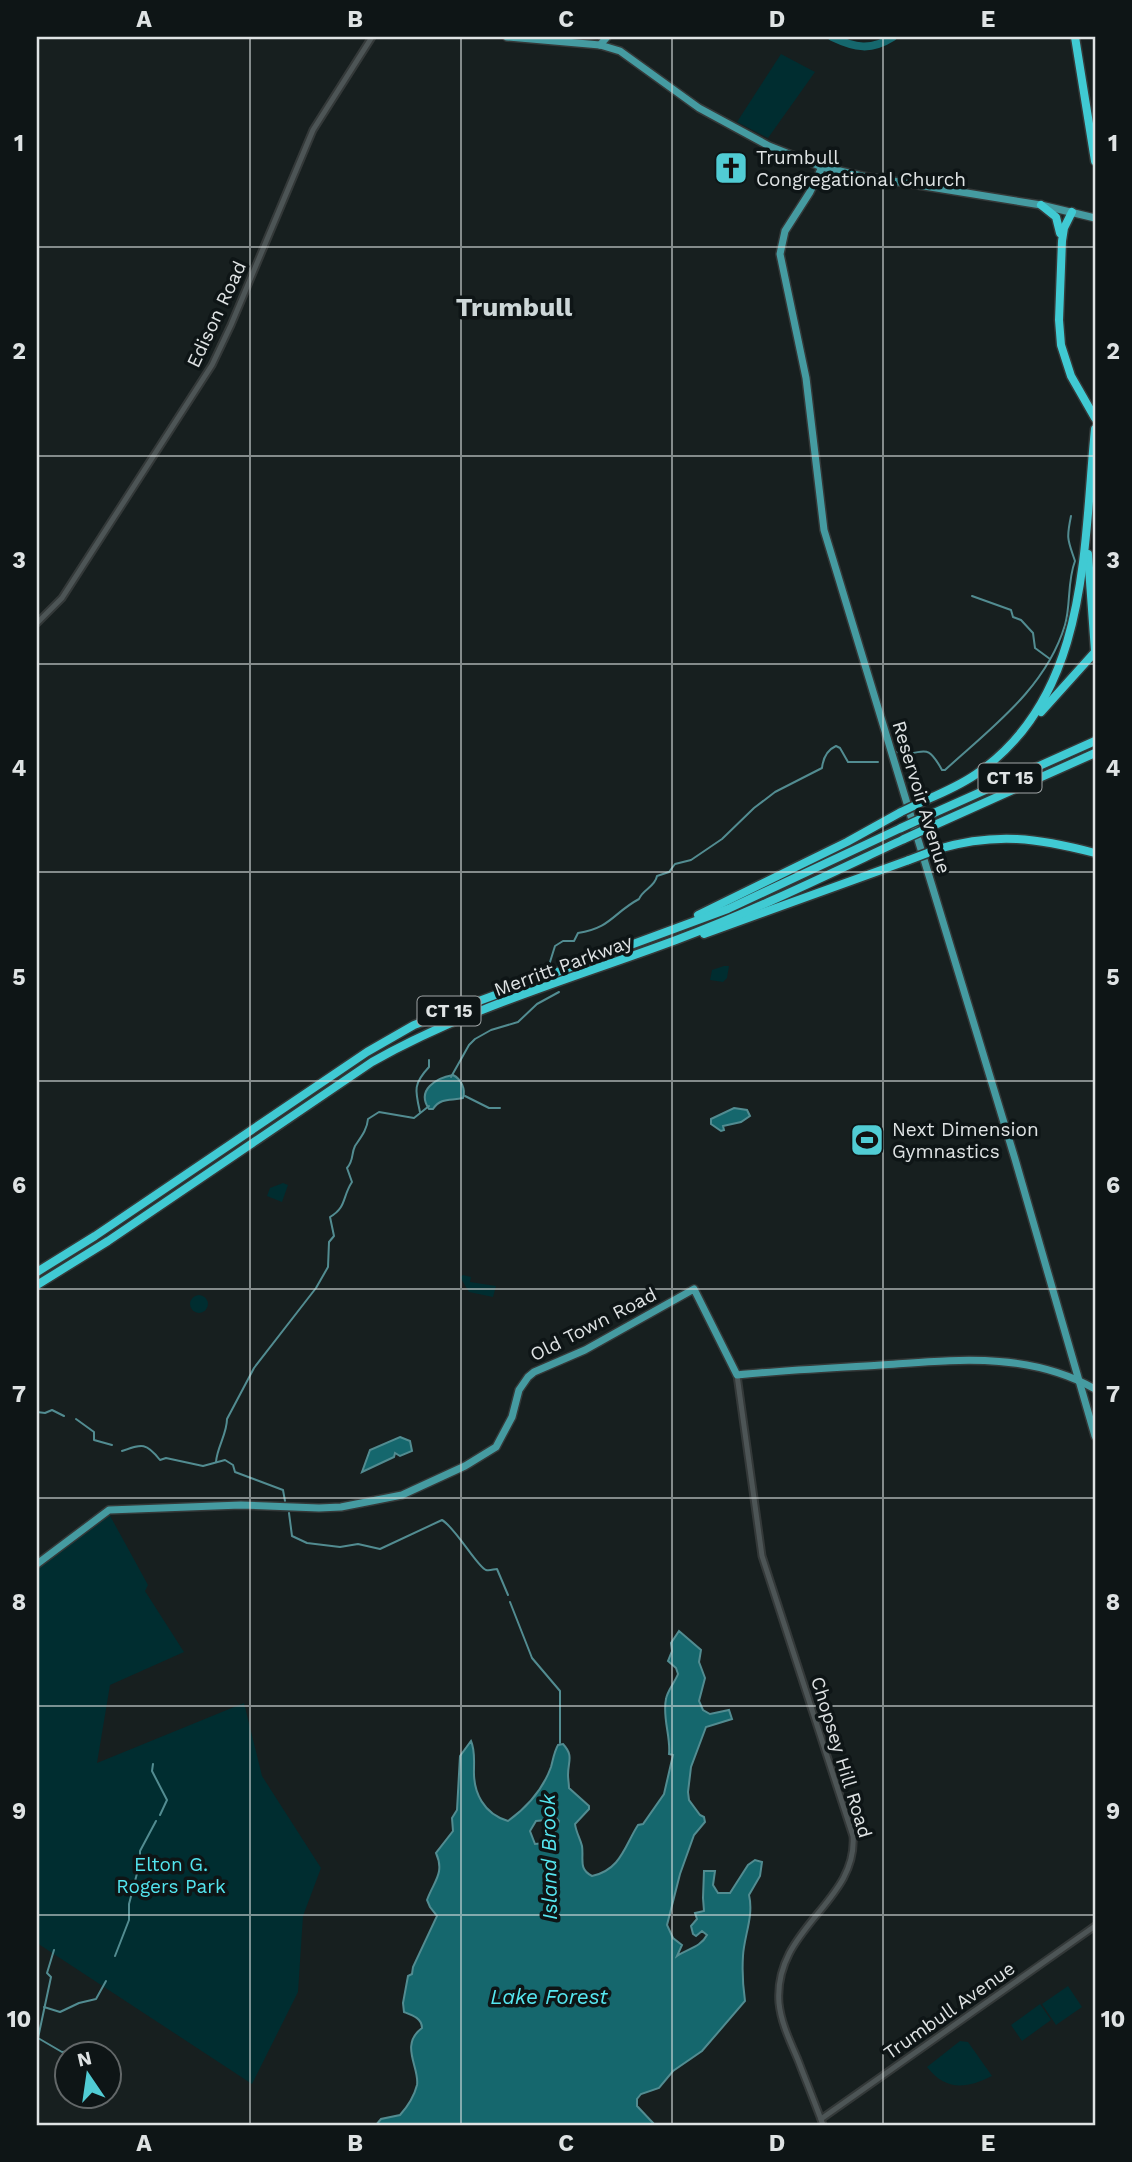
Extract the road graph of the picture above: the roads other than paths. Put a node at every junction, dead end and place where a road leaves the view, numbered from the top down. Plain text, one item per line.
1 (372, 37) edge
2 (508, 37) edge
3 (607, 37) edge
4 (1074, 37) edge
5 (598, 41) edge
6 (1095, 161) edge
7 (822, 167) junction
8 (1041, 205) junction
9 (1072, 212) junction
10 (1095, 219) edge
11 (1061, 246) junction
12 (1095, 418) edge
13 (1095, 429) edge
14 (1090, 484) junction
15 (37, 623) edge
16 (1095, 651) edge
17 (1095, 741) edge
18 (1010, 746) junction
19 (1095, 753) edge
20 (1095, 853) edge
21 (637, 944) junction
22 (648, 951) junction
23 (37, 1272) edge
24 (37, 1285) edge
25 (737, 1375) junction
26 (1078, 1379) junction
27 (1095, 1389) edge
28 (1095, 1436) edge
29 (37, 1564) edge
30 (1095, 1926) edge
31 (822, 2122) edge

1 - 15 street, Edison Road
2 - 5 main road
3 - 5 main road
4 - 6 highway
5 - 7 main road
7 - 8 main road
7 - 26 main road, Reservoir Avenue
8 - 9 main road
8 - 11 highway
9 - 10 main road
9 - 11 highway
11 - 12 highway
13 - 14 highway
14 - 16 highway
14 - 18 highway
16 - 18 highway
17 - 21 highway, Merritt Parkway / CT 15, bridge
18 - 21 highway, bridge
19 - 22 highway, Merritt Parkway / CT 15, bridge
20 - 22 highway, bridge
21 - 23 highway, Merritt Parkway / CT 15
22 - 24 highway, Merritt Parkway / CT 15
25 - 26 main road
25 - 29 main road, Old Town Road
25 - 31 street, Chopsey Hill Road
26 - 27 main road
26 - 28 main road, Reservoir Avenue
30 - 31 street, Trumbull Avenue

